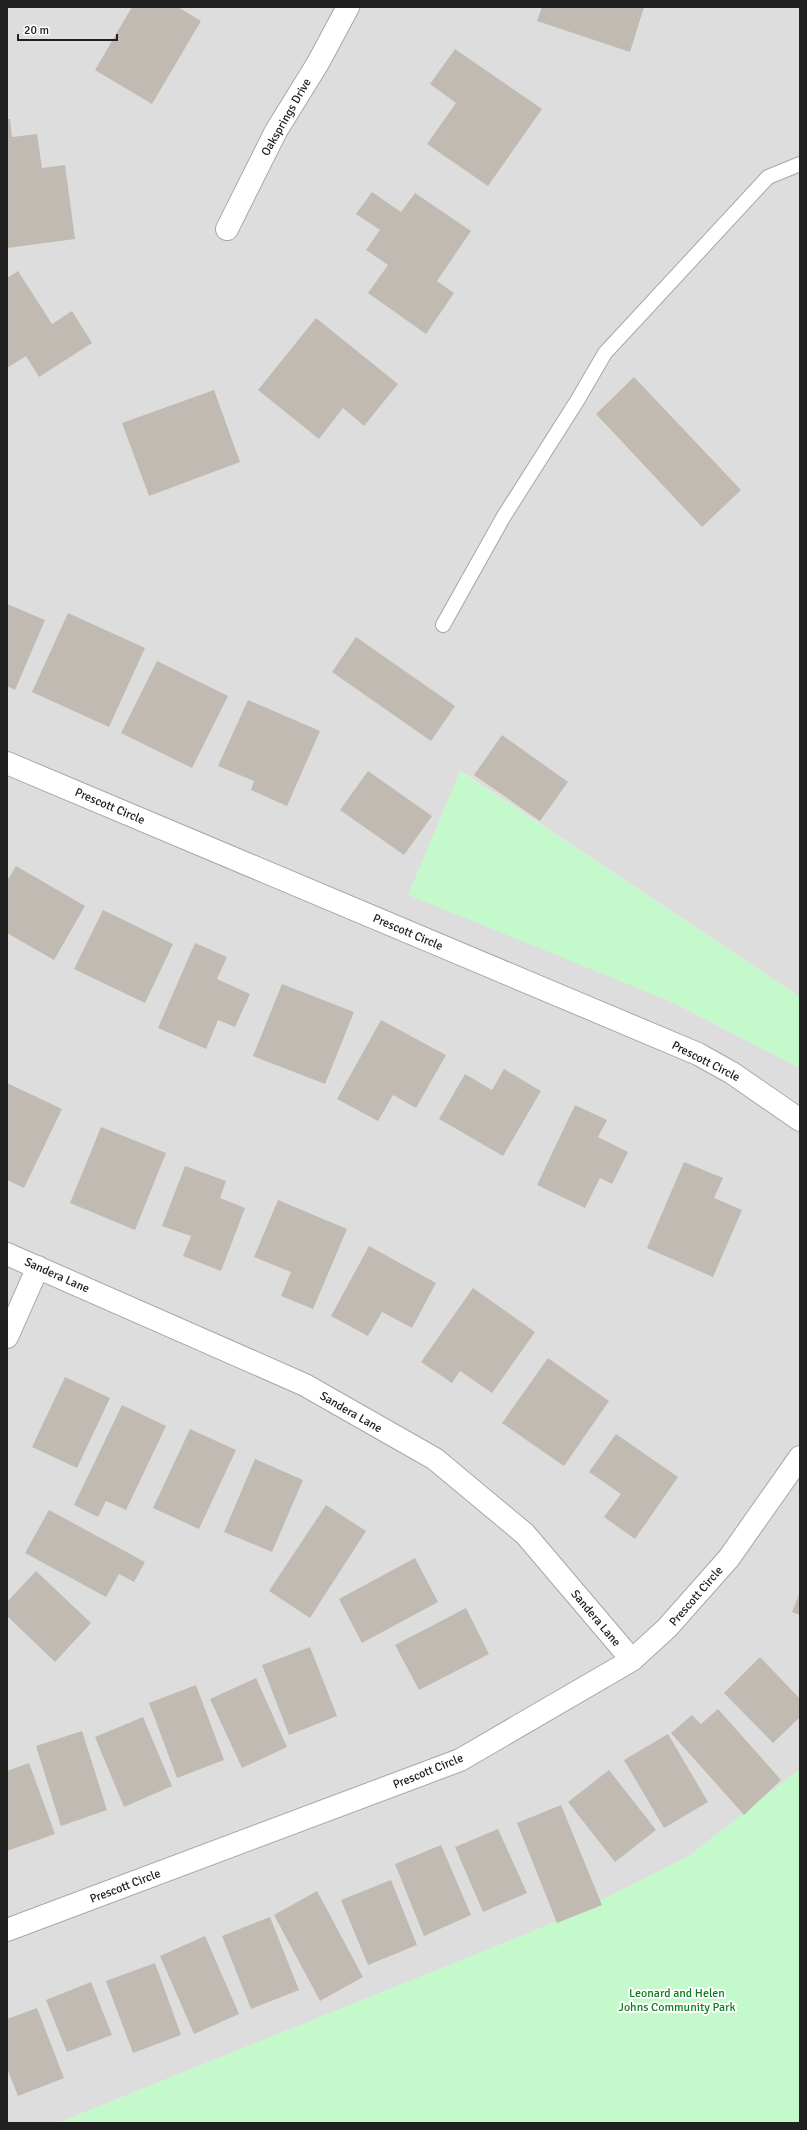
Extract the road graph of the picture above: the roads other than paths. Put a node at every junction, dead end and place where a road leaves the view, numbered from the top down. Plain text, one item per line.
1 (348, 7) edge
2 (800, 164) edge
3 (227, 229) dead end
4 (443, 626) dead end
5 (7, 763) edge
6 (800, 1120) edge
7 (7, 1254) edge
8 (38, 1267) junction
9 (7, 1337) edge
10 (800, 1457) edge
11 (632, 1660) junction
12 (7, 1930) edge

1 - 3 street, Oaksprings Drive
2 - 4 lane
5 - 6 street, Prescott Circle
7 - 8 street, Sandera Lane
8 - 9 street
8 - 11 street, Sandera Lane
10 - 11 street, Prescott Circle
11 - 12 street, Prescott Circle

